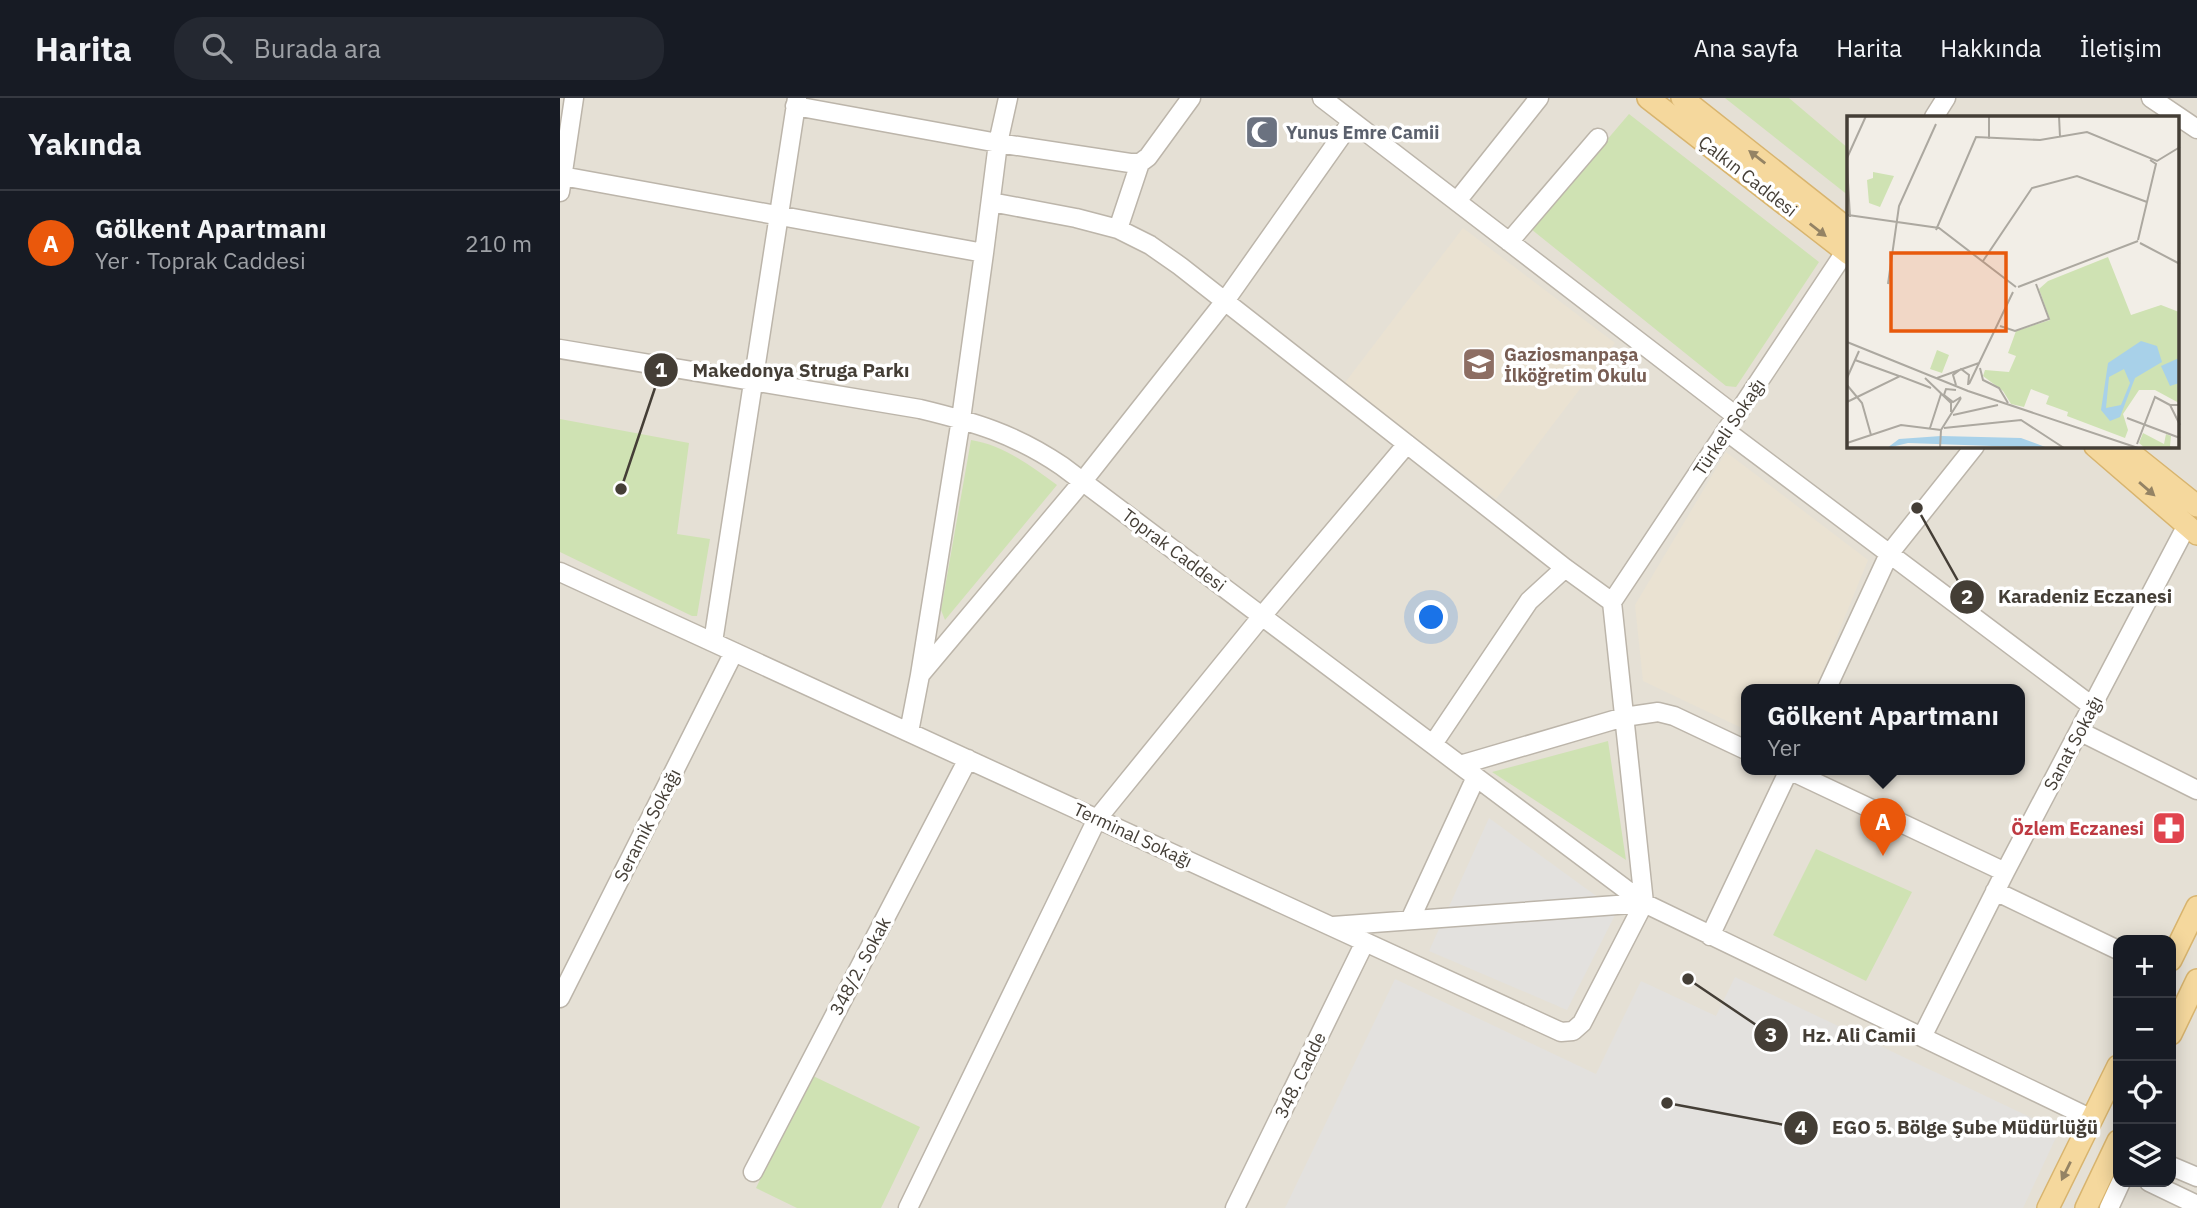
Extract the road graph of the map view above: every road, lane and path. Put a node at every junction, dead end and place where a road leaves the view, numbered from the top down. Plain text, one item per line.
1 (574, 98) edge
2 (1008, 98) edge
3 (1191, 98) edge
4 (1322, 98) edge
5 (1539, 98) edge
6 (1648, 98) edge
7 (1682, 98) edge
8 (1946, 98) edge
9 (2151, 98) edge
10 (796, 102) edge
11 (1935, 116) edge
12 (2178, 116) edge
13 (2179, 117) edge
14 (1352, 121) junction
15 (2197, 129) edge
16 (1598, 138) dead end
17 (998, 143) junction
18 (1140, 163) junction
19 (562, 175) edge
20 (1457, 201) junction
21 (991, 202) junction
22 (779, 216) junction
23 (1847, 228) edge
24 (1118, 229) junction
25 (1509, 242) junction
26 (1847, 250) edge
27 (1847, 252) edge
28 (984, 253) junction
29 (1225, 301) junction
30 (560, 349) edge
31 (753, 381) junction
32 (961, 419) junction
33 (1731, 423) junction
34 (1407, 444) junction
35 (1973, 448) edge
36 (2098, 448) edge
37 (2124, 448) edge
38 (1083, 481) junction
39 (2194, 521) edge
40 (1889, 554) junction
41 (1565, 568) junction
42 (560, 572) edge
43 (1612, 602) junction
44 (1262, 616) junction
45 (712, 642) junction
46 (734, 652) junction
47 (920, 675) junction
48 (1829, 684) edge
49 (2092, 706) junction
50 (1624, 717) junction
51 (2079, 731) junction
52 (909, 732) junction
53 (1433, 744) junction
54 (1741, 748) edge
55 (968, 759) junction
56 (1460, 765) junction
57 (1787, 775) edge
58 (1800, 775) edge
59 (1476, 777) junction
60 (2197, 790) edge
61 (1097, 819) junction
62 (2005, 872) junction
63 (1995, 891) junction
64 (1644, 903) junction
65 (2197, 906) edge
66 (1410, 920) junction
67 (1330, 926) junction
68 (1710, 936) junction
69 (1365, 942) junction
70 (2113, 948) edge
71 (2176, 950) edge
72 (2197, 980) edge
73 (560, 998) edge
74 (2176, 1024) edge
75 (1922, 1037) junction
76 (2113, 1076) edge
77 (2092, 1119) junction
78 (2113, 1153) edge
79 (2176, 1168) edge
80 (753, 1172) dead end
81 (2197, 1177) edge
82 (2120, 1187) edge
83 (2160, 1187) edge
84 (2197, 1205) edge
85 (908, 1208) edge
86 (1235, 1208) edge
87 (2048, 1208) edge
88 (2086, 1208) edge
89 (2109, 1208) edge

1 - 19 street
2 - 17 street
3 - 18 street
4 - 14 street
5 - 20 street
6 -> 26 main road, Çalkın Caddesi
23 -> 7 main road, Çalkın Caddesi
8 - 11 street
9 - 12 street
10 - 17 street
10 - 22 street
13 - 15 street
14 - 20 street
14 - 29 street
16 - 25 street
17 - 18 street
17 - 21 street
18 - 24 street
19 - 22 street
20 - 25 street
21 - 24 street
21 - 28 street
22 - 28 street
22 - 31 street
24 - 29 street
25 - 33 street
27 - 33 street, Türkeli Sokağı
28 - 32 street
29 - 34 street
29 - 38 street
30 - 31 street, Toprak Caddesi
31 - 32 street, Toprak Caddesi
31 - 45 street
32 - 38 street, Toprak Caddesi
32 - 47 street
33 - 40 street
33 - 43 street, Türkeli Sokağı
34 - 41 street
34 - 44 street
35 - 40 street
36 -> 39 main road
37 - 39 main road
38 - 44 street, Toprak Caddesi
38 - 47 street
39 - 49 street, Sanat Sokağı
40 - 48 street
40 - 49 street
41 - 43 street
41 - 53 street
42 - 45 street, Terminal Sokağı
43 - 50 street
44 - 53 street, Toprak Caddesi
44 - 61 street
45 - 46 street, Terminal Sokağı
46 - 52 street, Terminal Sokağı
46 - 73 street, Seramik Sokağı
47 - 52 street
49 - 51 street, Sanat Sokağı
50 - 54 street
50 - 56 street
50 - 64 street
51 - 60 street
51 - 62 street, Sanat Sokağı
52 - 55 street, Terminal Sokağı
53 - 56 street, Toprak Caddesi
55 - 61 street, Terminal Sokağı
55 - 80 street, 348/2. Sokak
56 - 59 street, Toprak Caddesi
57 - 68 street
58 - 62 street
59 - 64 street, Toprak Caddesi
59 - 66 street
61 - 67 street, Terminal Sokağı
61 - 85 street
62 - 63 street, Sanat Sokağı
63 - 70 street
63 - 75 street, Sanat Sokağı
64 - 66 street
64 - 68 street, Toprak Caddesi
64 - 69 street, Terminal Sokağı
65 - 71 main road
66 - 67 street
67 - 69 street, Terminal Sokağı
68 - 75 street, Toprak Caddesi
69 - 86 street, 348. Cadde
72 - 74 main road
75 - 77 street, Toprak Caddesi
76 - 77 main road
77 -> 87 main road
78 - 88 main road
79 - 81 street
82 - 89 street
83 - 84 street

